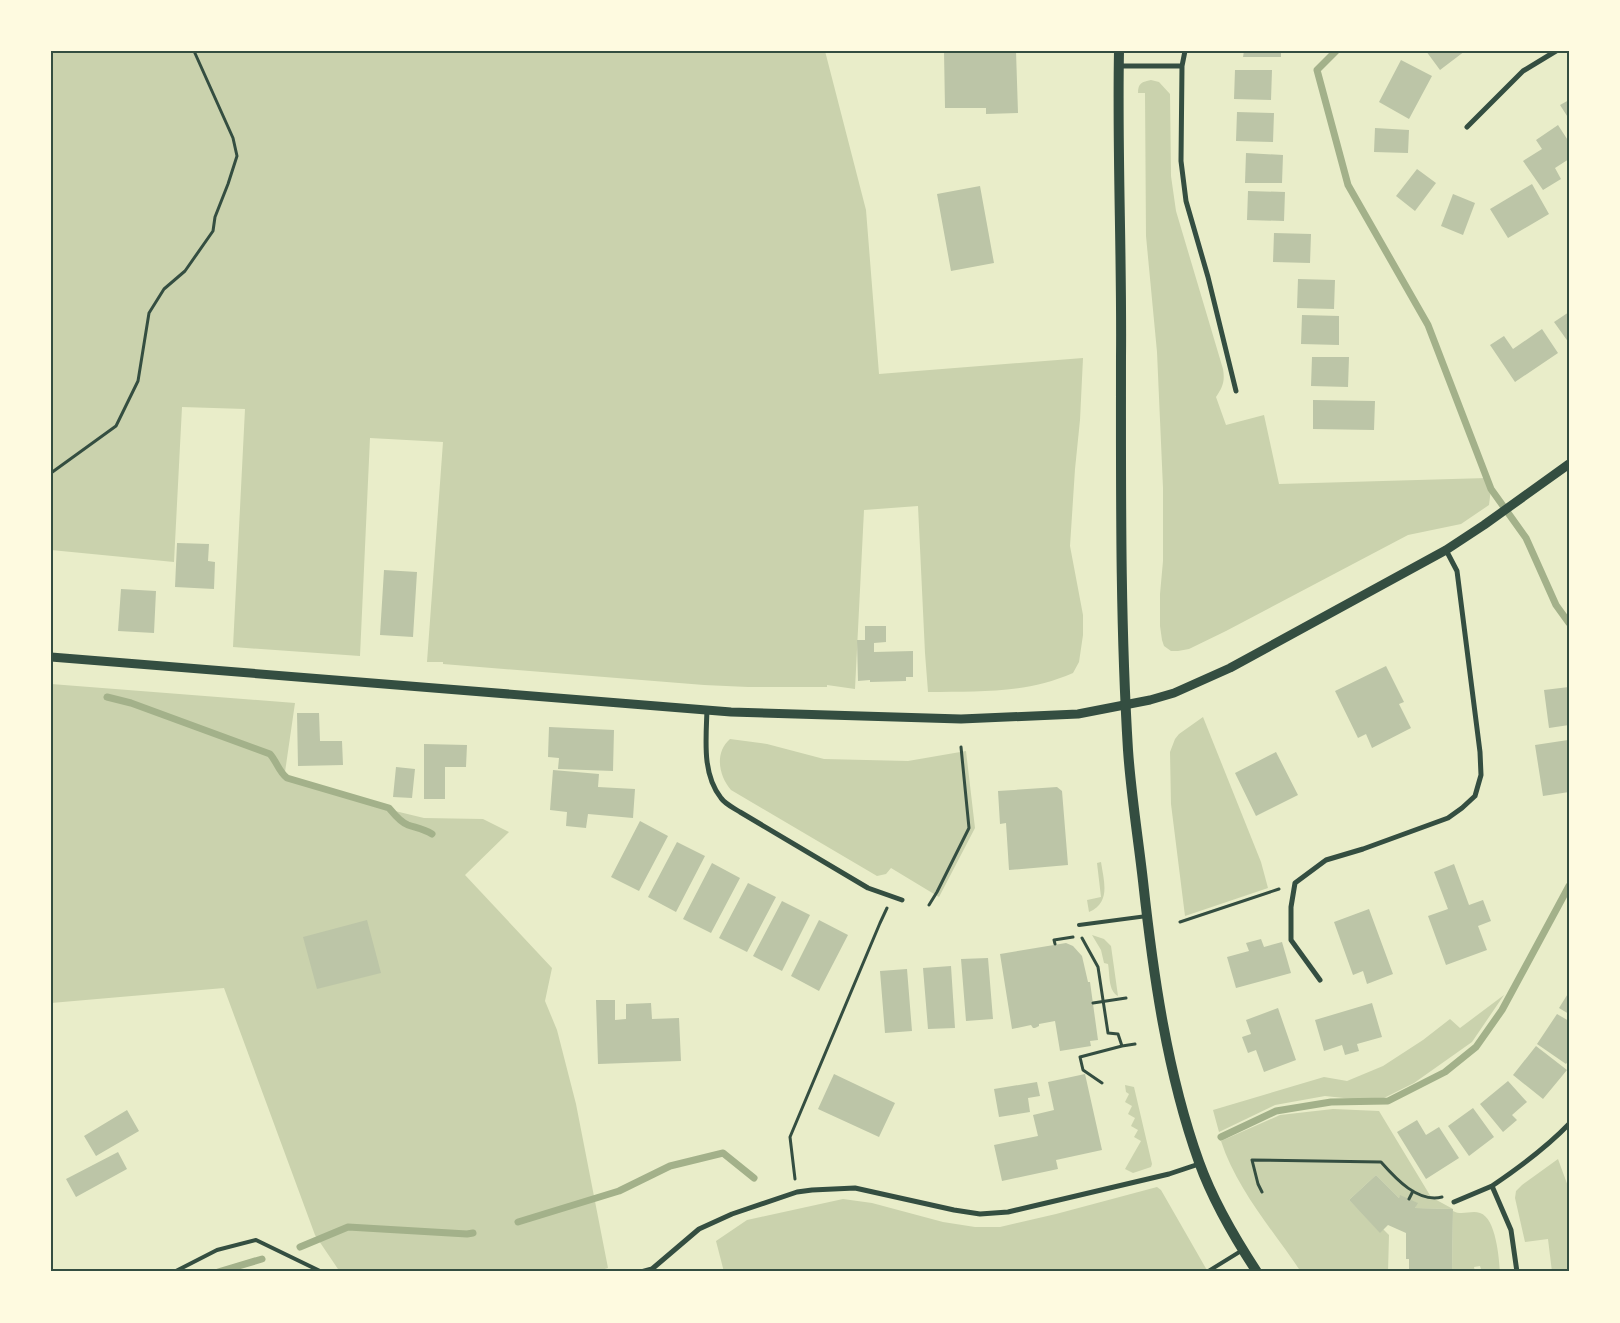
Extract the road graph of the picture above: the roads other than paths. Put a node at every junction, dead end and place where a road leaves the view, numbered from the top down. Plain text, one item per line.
1 (1119, 51) edge
2 (1185, 51) edge
3 (1556, 51) edge
4 (1118, 66) junction
5 (1182, 66) junction
6 (1467, 127) dead end
7 (1236, 391) dead end
8 (1569, 464) edge
9 (1446, 550) junction
10 (51, 657) edge
11 (1126, 705) junction
12 (707, 710) junction
13 (902, 900) dead end
14 (1147, 916) junction
15 (1080, 925) road end
16 (1320, 980) dead end
17 (1569, 1124) edge
18 (1199, 1164) junction
19 (1492, 1186) junction
20 (1454, 1202) road end
21 (1242, 1250) junction
22 (174, 1272) edge
23 (322, 1272) edge
24 (641, 1272) edge
25 (1207, 1272) edge
26 (1257, 1272) edge
27 (1517, 1272) edge

1 - 4 main road
2 - 5 street
3 - 6 street
4 - 5 street
4 - 11 main road
5 - 7 street
8 - 9 street
9 - 11 street
9 - 16 street
10 - 12 street
11 - 12 street
11 - 14 main road
12 - 13 street
14 - 15 lane
14 - 18 main road
17 - 19 street
18 - 21 main road
18 - 24 street
19 - 20 street
19 - 27 street
21 - 25 lane
21 - 26 main road
22 - 23 lane

